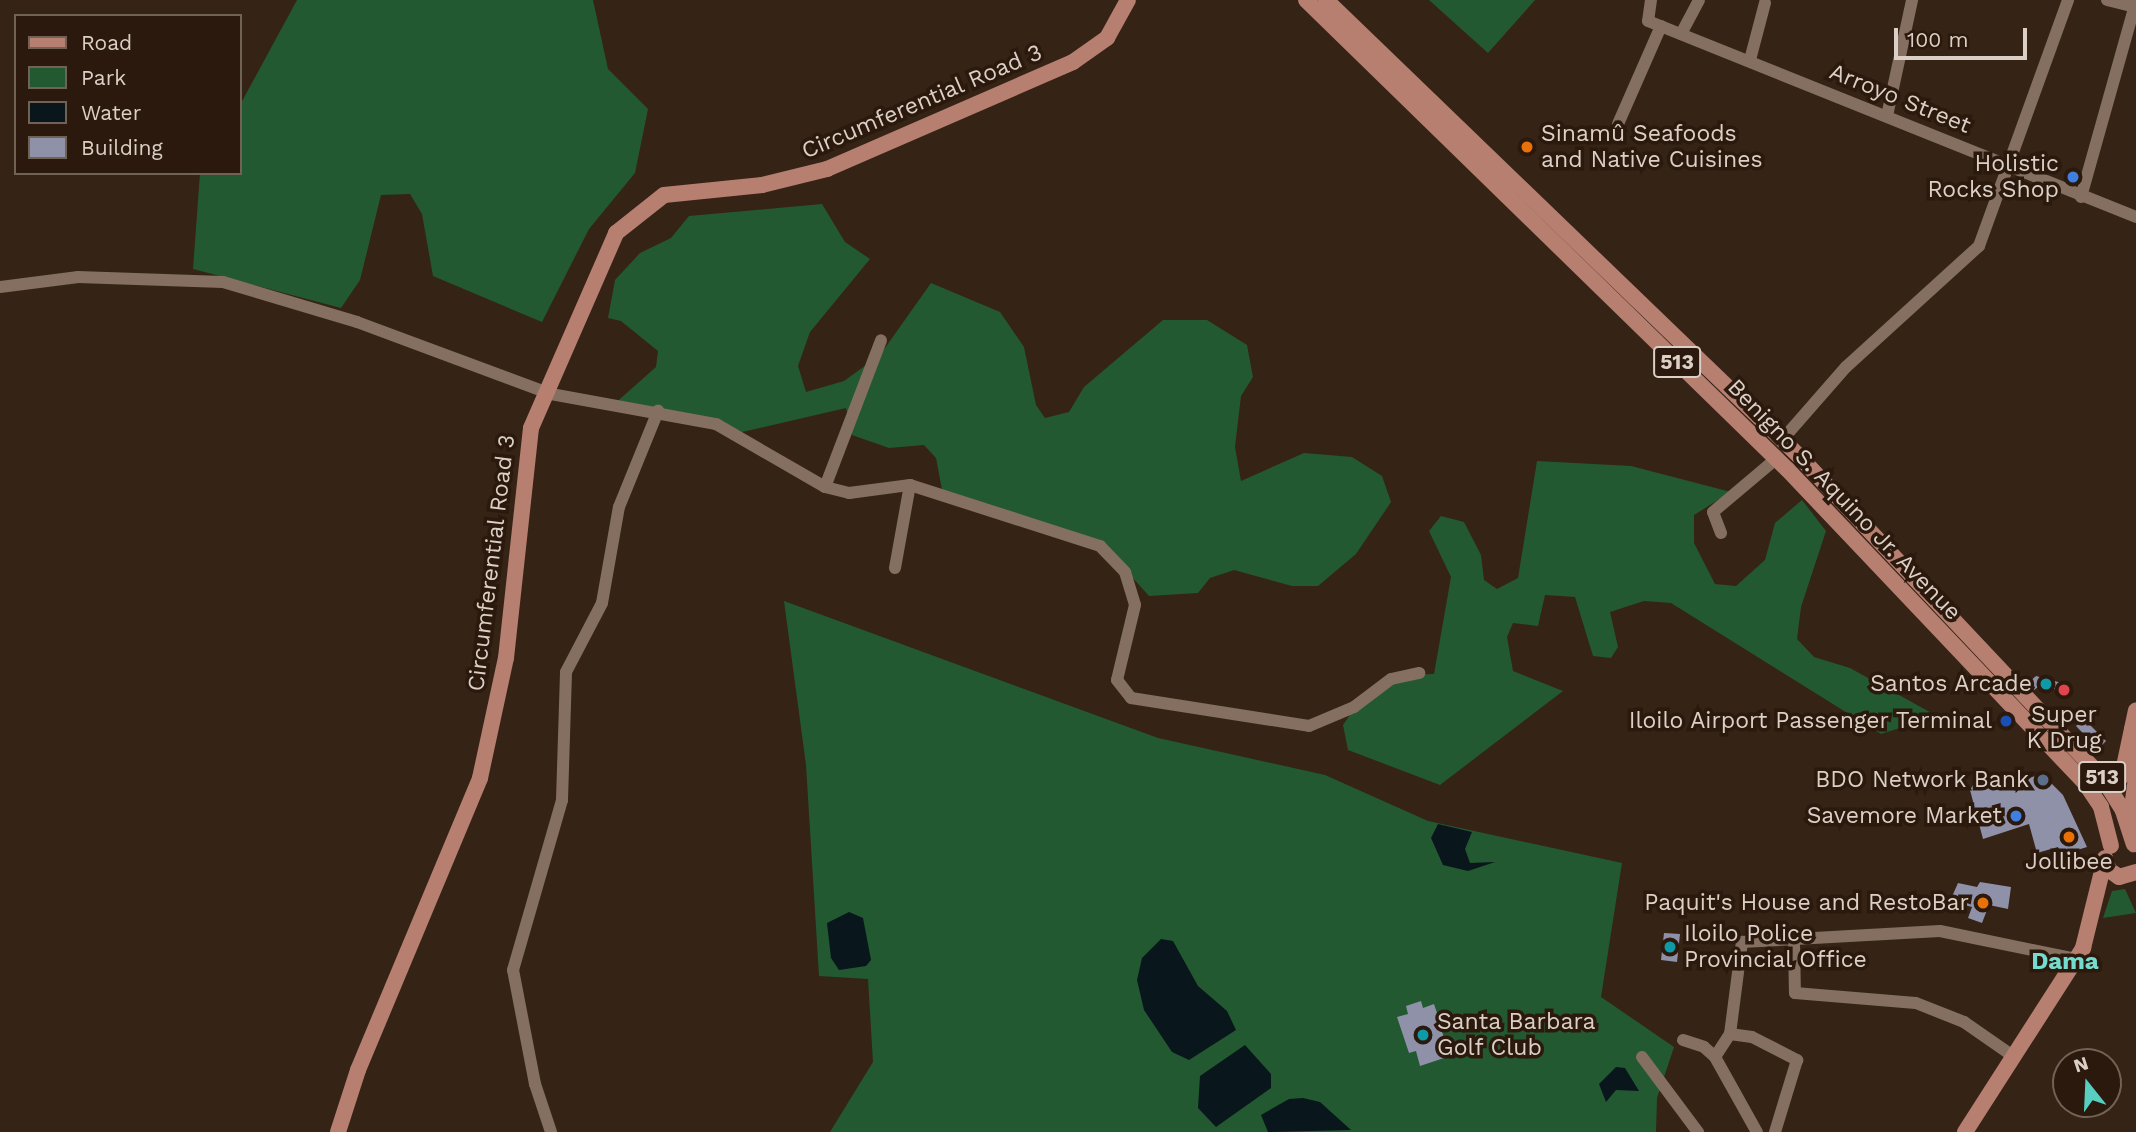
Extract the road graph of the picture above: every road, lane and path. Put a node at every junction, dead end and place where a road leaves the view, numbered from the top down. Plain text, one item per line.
1 (1128, 0) edge
2 (1306, 0) edge
3 (1326, 0) edge
4 (1651, 0) edge
5 (1699, 0) edge
6 (1912, 0) edge
7 (2068, 0) edge
8 (2107, 0) edge
9 (1765, 4) dead end
10 (2135, 5) edge
11 (1661, 26) junction
12 (1681, 34) junction
13 (1750, 60) junction
14 (1887, 116) junction
15 (1618, 124) dead end
16 (2010, 167) junction
17 (2081, 197) junction
18 (2136, 217) edge
19 (1580, 244) junction
20 (1567, 256) junction
21 (0, 287) edge
22 (881, 340) dead end
23 (545, 392) junction
24 (658, 411) junction
25 (1782, 440) junction
26 (1776, 459) junction
27 (910, 485) junction
28 (825, 487) junction
29 (1721, 533) dead end
30 (895, 568) dead end
31 (1419, 673) dead end
32 (2136, 710) edge
33 (2049, 723) junction
34 (2132, 729) junction
35 (2037, 735) junction
36 (2104, 779) junction
37 (2129, 826) junction
38 (2135, 846) edge
39 (2108, 852) junction
40 (2129, 879) edge
41 (2101, 888) junction
42 (1794, 943) junction
43 (2077, 959) junction
44 (1730, 1034) junction
45 (1683, 1040) dead end
46 (2013, 1056) junction
47 (1642, 1057) dead end
48 (1715, 1057) junction
49 (338, 1132) edge
50 (551, 1132) edge
51 (1698, 1132) edge
52 (1757, 1132) edge
53 (1775, 1132) edge
54 (1965, 1132) edge

1 - 23 main road, Circumferential Road 3
2 - 20 main road, Benigno S. Aquino Jr. Avenue / 513
3 - 19 main road, Benigno S. Aquino Jr. Avenue / 513
4 - 11 street, Arroyo Street
5 - 12 street
6 - 14 street
7 - 16 street
8 - 10 street
9 - 13 street
10 - 17 street
11 - 12 street, Arroyo Street
11 - 15 street
12 - 13 street, Arroyo Street
13 - 14 street, Arroyo Street
14 - 16 street, Arroyo Street
16 - 17 street, Arroyo Street
16 - 25 street
17 - 18 street, Arroyo Street
19 - 20 main road
19 - 25 main road, Benigno S. Aquino Jr. Avenue / 513
20 - 26 main road, Benigno S. Aquino Jr. Avenue / 513
21 - 23 street
22 - 28 street
23 - 24 street
23 - 49 main road, Circumferential Road 3
24 - 28 street
24 - 50 street
25 - 33 main road, Benigno S. Aquino Jr. Avenue / 513
26 - 29 street
26 - 35 main road, Benigno S. Aquino Jr. Avenue / 513
27 - 28 street
27 - 30 street
27 - 31 street
32 - 34 main road
33 - 35 main road
33 - 36 main road, Benigno S. Aquino Jr. Avenue / 513
34 - 36 main road
34 - 37 main road
35 - 39 main road, Benigno S. Aquino Jr. Avenue / 513
36 - 37 main road, Benigno S. Aquino Jr. Avenue / 513
37 - 38 main road, Benigno S. Aquino Jr. Avenue / 513
38 - 39 main road
39 - 40 main road
39 - 41 main road
40 - 41 main road
41 - 43 main road
42 - 43 street
42 - 44 street
42 - 46 street
43 - 46 main road
44 - 48 street
44 - 53 street
45 - 48 street
46 - 54 main road
47 - 51 street
48 - 52 street

